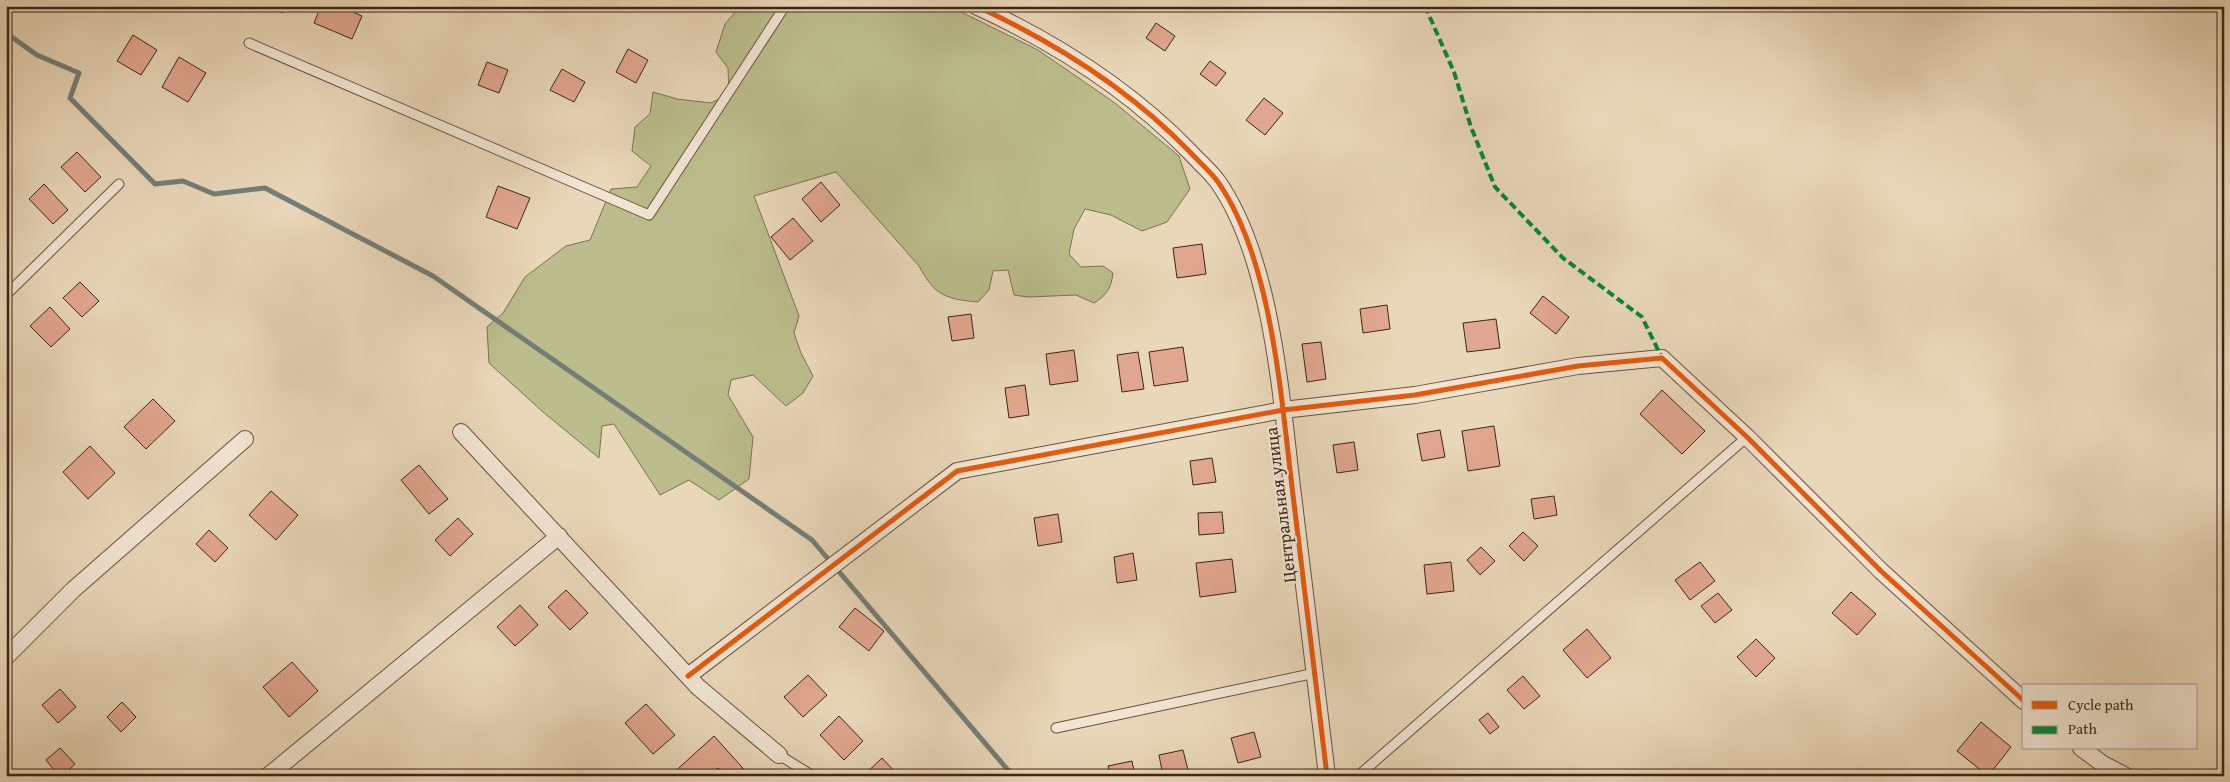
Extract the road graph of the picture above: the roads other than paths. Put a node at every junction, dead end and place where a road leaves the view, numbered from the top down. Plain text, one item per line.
1 (784, 6) edge
2 (976, 6) edge
3 (249, 43) dead end
4 (119, 184) dead end
5 (6, 295) edge
6 (1283, 410) junction
7 (461, 432) dead end
8 (1747, 437) junction
9 (245, 439) dead end
10 (559, 536) junction
11 (6, 657) edge
12 (1315, 673) junction
13 (688, 676) junction
14 (2022, 698) edge
15 (1056, 728) dead end
16 (2083, 750) edge
17 (779, 754) joint
18 (268, 776) edge
19 (813, 776) edge
20 (1327, 776) edge
21 (1358, 776) edge
22 (2126, 776) edge

1 - 3 lane
2 - 6 street, Центральная улица
4 - 5 lane
6 - 8 street
6 - 12 street, Центральная улица
6 - 13 street
7 - 10 street
8 - 14 street
8 - 21 lane
9 - 11 street
10 - 13 street
10 - 18 street
12 - 15 lane
12 - 20 street, Центральная улица
13 - 17 street
16 - 22 street
17 - 19 lane

